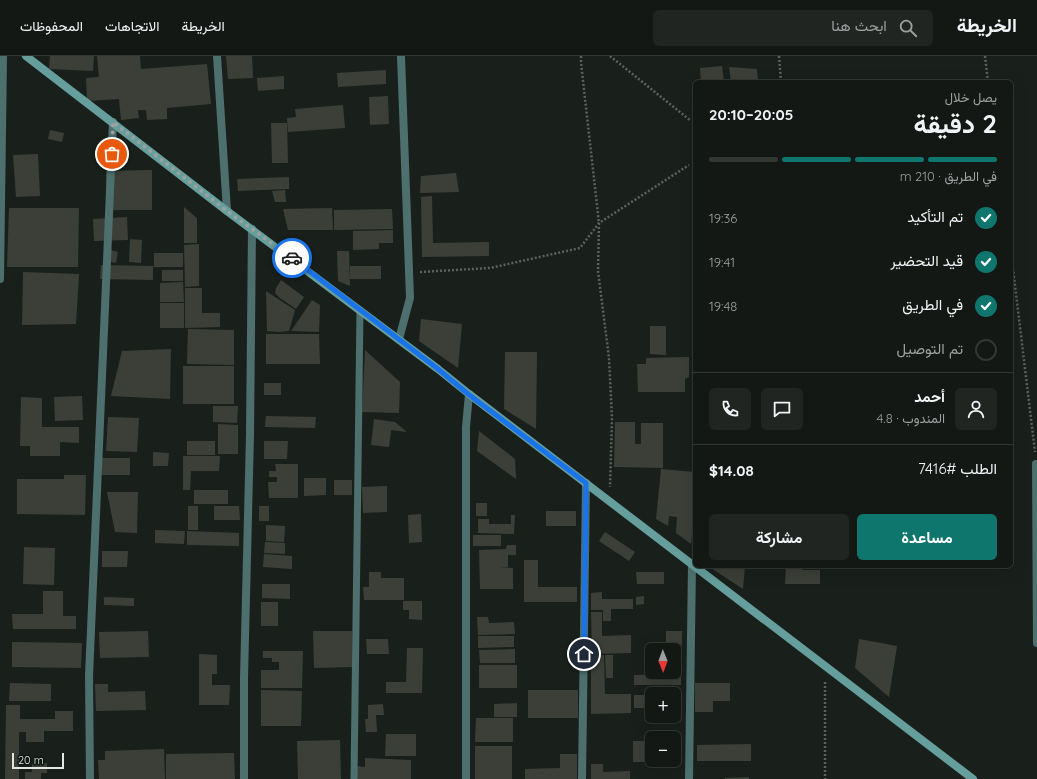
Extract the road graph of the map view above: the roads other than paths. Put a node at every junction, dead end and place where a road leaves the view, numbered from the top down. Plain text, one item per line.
1 (3, 56) edge
2 (26, 56) edge
3 (217, 56) edge
4 (401, 56) edge
5 (113, 122) junction
6 (227, 211) junction
7 (252, 228) junction
8 (0, 280) edge
9 (360, 310) junction
10 (399, 339) junction
11 (468, 394) junction
12 (1036, 464) edge
13 (586, 483) junction
14 (692, 565) joint
15 (696, 568) edge
16 (1037, 643) edge
17 (90, 779) edge
18 (244, 779) edge
19 (354, 779) edge
20 (466, 779) edge
21 (582, 779) edge
22 (689, 779) edge
23 (973, 779) edge

1 - 8 street
2 - 5 street
3 - 6 street
4 - 10 street
5 - 6 street
5 - 17 street
6 - 7 street
7 - 9 street
7 - 18 street
9 - 10 street
9 - 19 lane
10 - 11 street
11 - 13 street
11 - 20 street
12 - 16 street
13 - 14 street
13 - 21 street
14 - 22 street
15 - 23 street

